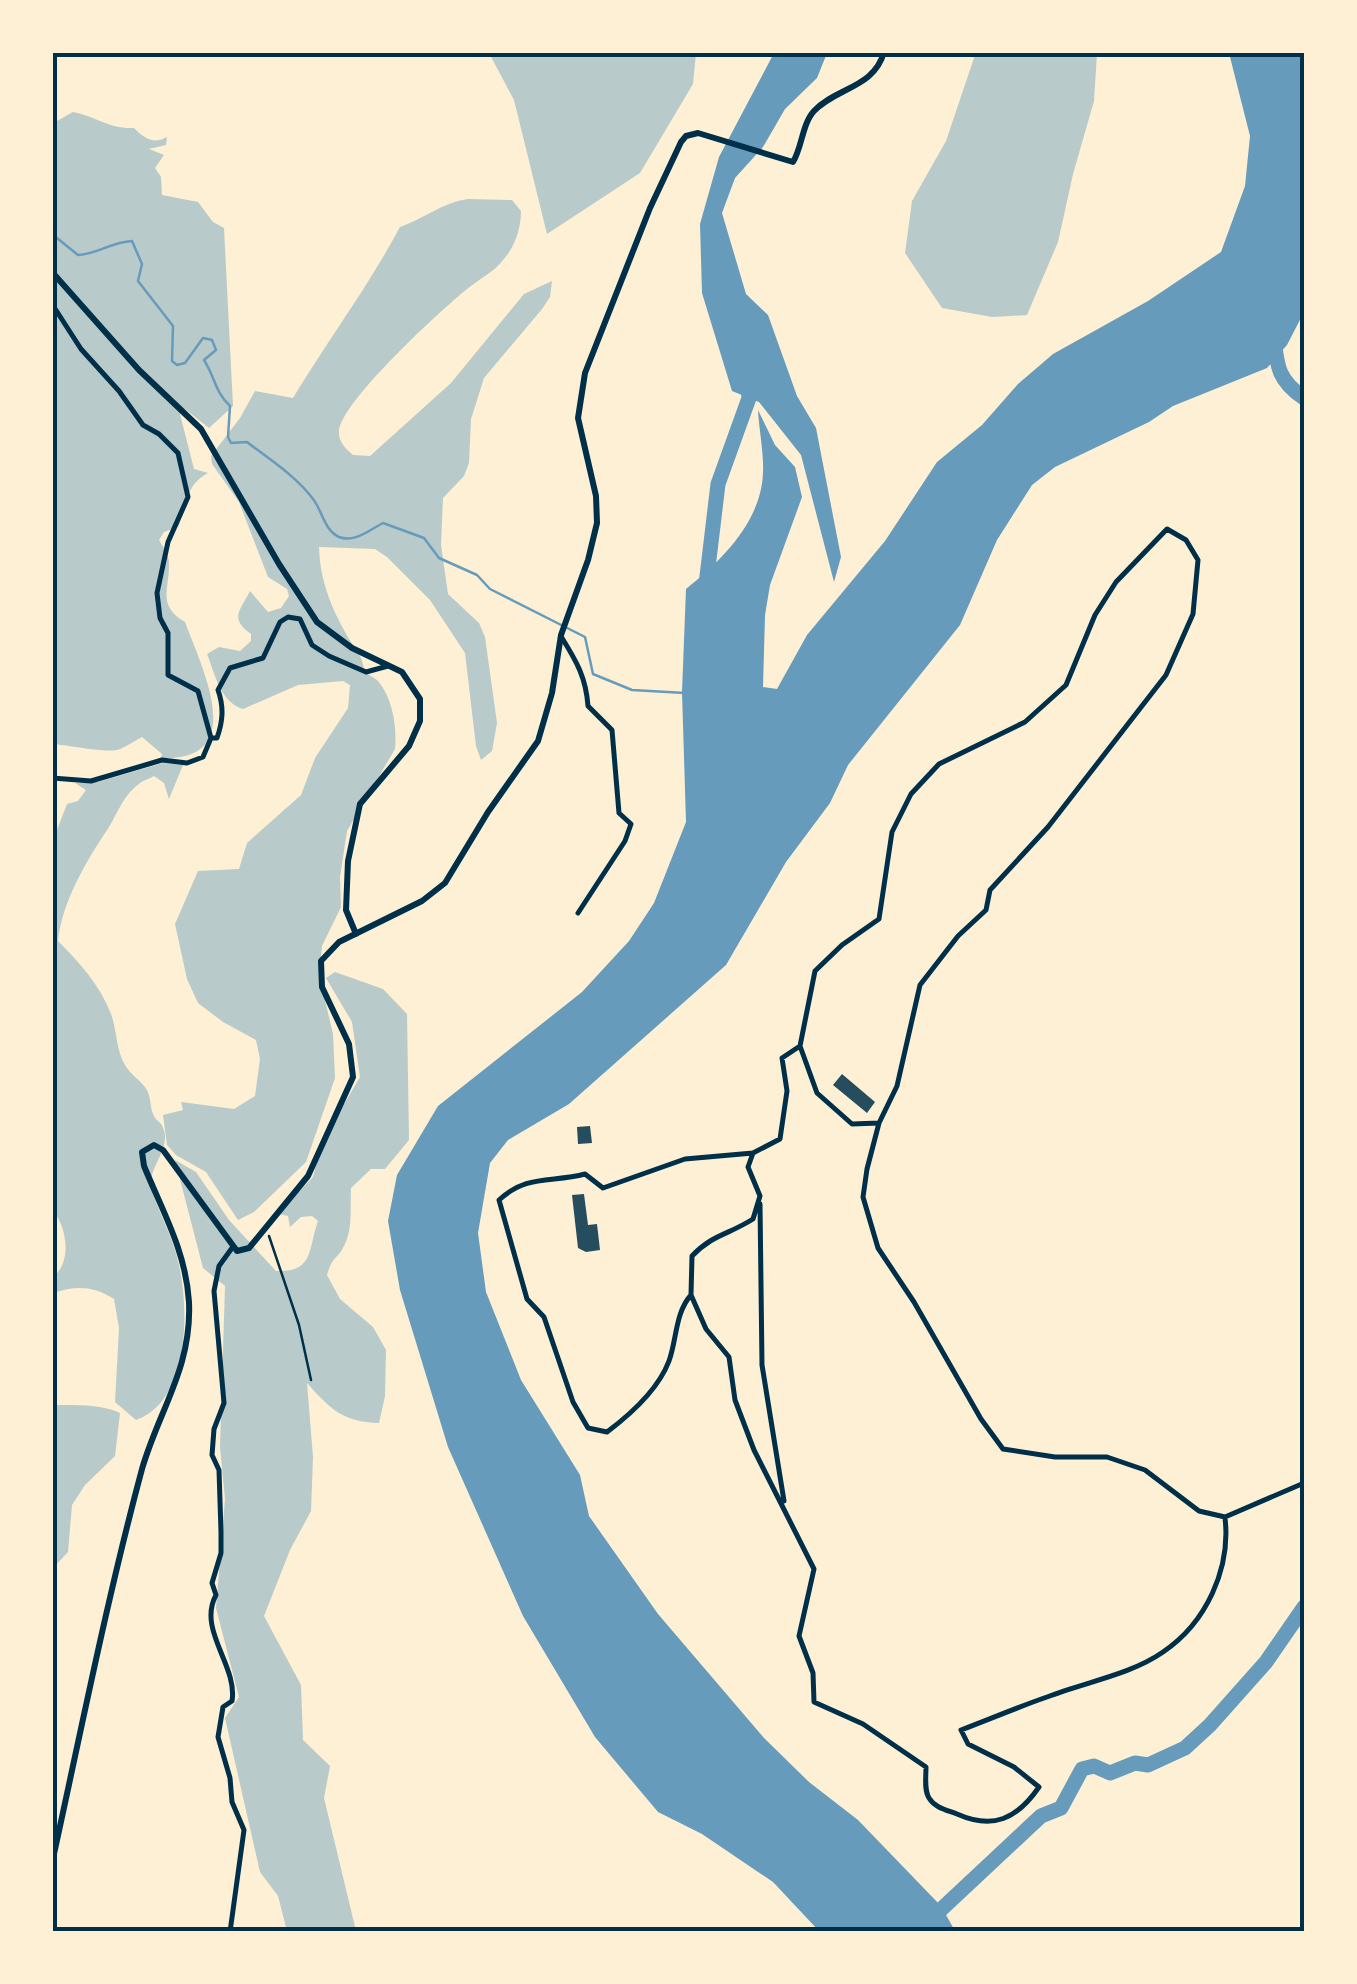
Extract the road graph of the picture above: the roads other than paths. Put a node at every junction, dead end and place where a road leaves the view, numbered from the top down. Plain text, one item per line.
1 (884, 52) edge
2 (52, 272) edge
3 (52, 304) edge
4 (561, 636) junction
5 (388, 666) junction
6 (211, 738) junction
7 (52, 778) edge
8 (578, 913) dead end
9 (356, 934) junction
10 (800, 1046) junction
11 (879, 1124) junction
12 (753, 1153) junction
13 (760, 1196) junction
14 (232, 1248) junction
15 (691, 1295) junction
16 (1304, 1483) edge
17 (785, 1508) junction
18 (1225, 1517) junction
19 (52, 1862) edge
20 (230, 1932) edge

1 - 4 main road
2 - 5 main road
3 - 6 street
4 - 8 street
4 - 9 main road
5 - 6 street
5 - 9 main road
6 - 7 street
9 - 14 main road
10 - 11 street
10 - 11 street
10 - 12 street
11 - 18 street
12 - 13 street
12 - 15 street
13 - 15 street
13 - 17 street
14 - 19 main road
14 - 20 street
15 - 17 street
16 - 18 street
17 - 18 street

